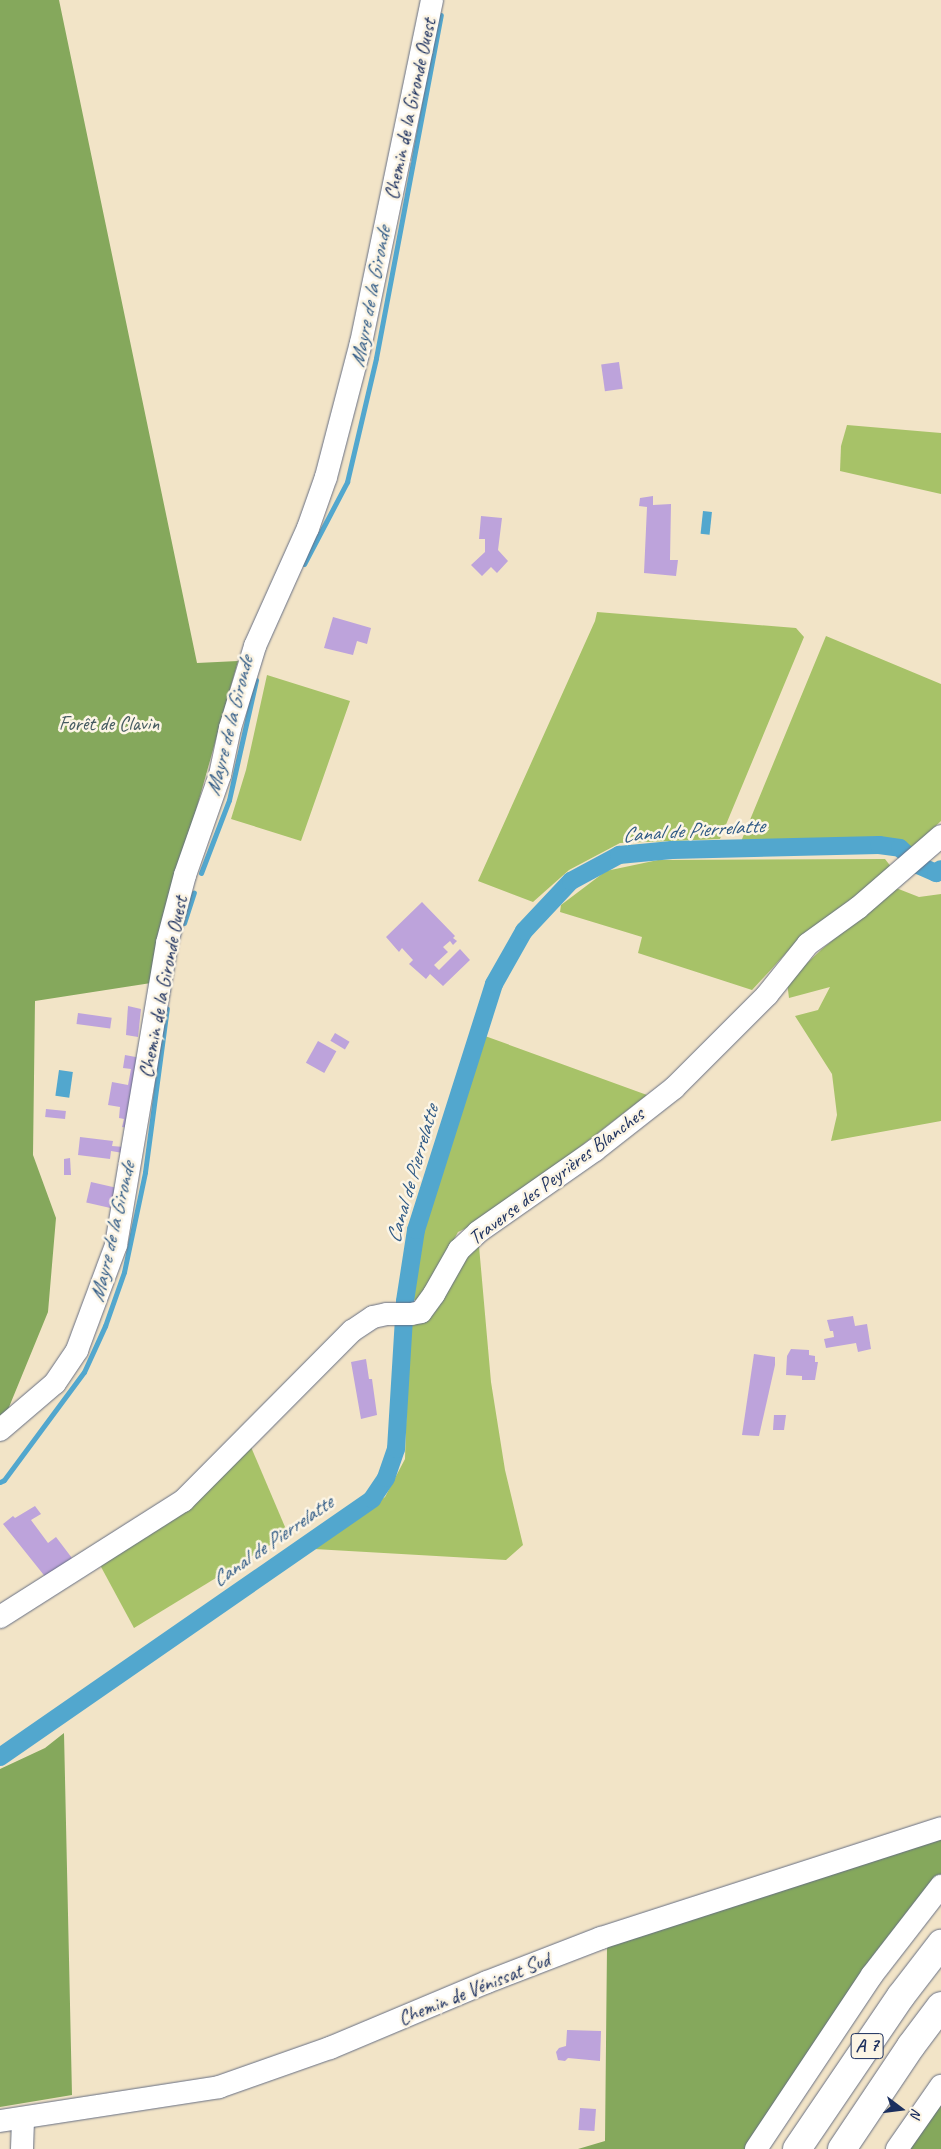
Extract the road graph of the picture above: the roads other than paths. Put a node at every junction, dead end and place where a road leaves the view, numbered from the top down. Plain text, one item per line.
1 (432, 0) edge
2 (941, 836) edge
3 (0, 1430) edge
4 (0, 1617) edge
5 (941, 1828) edge
6 (941, 1886) edge
7 (941, 1944) edge
8 (941, 2006) edge
9 (941, 2086) edge
10 (23, 2118) junction
11 (0, 2121) edge
12 (22, 2149) edge
13 (756, 2149) edge
14 (797, 2149) edge
15 (842, 2149) edge
16 (897, 2149) edge

1 - 3 street, Chemin de la Gironde Ouest
2 - 4 street, Traverse des Peyrières Blanches
5 - 10 street, Chemin de Vénissat Sud
6 - 13 street
7 - 14 highway, A 7
8 - 15 highway, A 7
9 - 16 street
10 - 11 street, Chemin de Vénissat Sud
10 - 12 street

